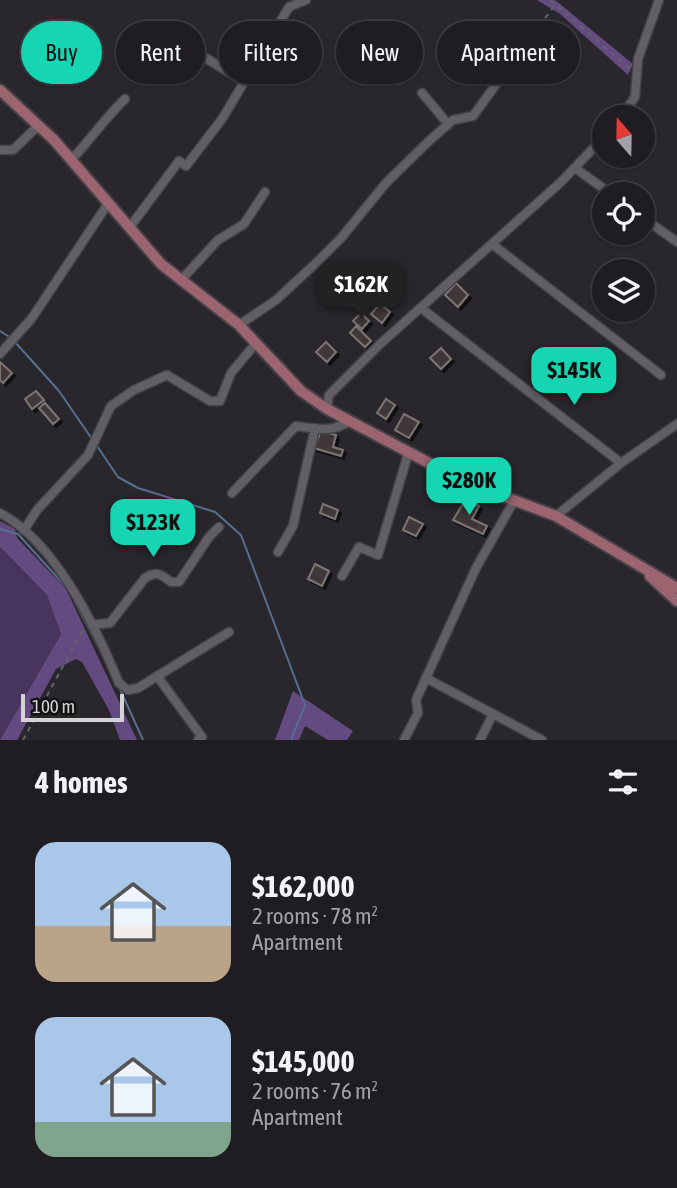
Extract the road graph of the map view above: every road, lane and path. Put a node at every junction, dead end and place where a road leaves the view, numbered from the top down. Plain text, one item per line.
1 (306, 0) edge
2 (550, 0) edge
3 (659, 0) edge
4 (556, 5) junction
5 (280, 21) edge
6 (544, 21) edge
7 (638, 74) junction
8 (241, 84) edge
9 (496, 84) edge
10 (0, 90) edge
11 (422, 93) dead end
12 (125, 99) dead end
13 (629, 105) edge
14 (448, 124) junction
15 (39, 125) junction
16 (0, 150) edge
17 (592, 150) edge
18 (72, 159) junction
19 (575, 168) junction
20 (594, 182) edge
21 (265, 192) dead end
22 (109, 202) junction
23 (655, 226) edge
24 (130, 228) junction
25 (677, 242) edge
26 (492, 244) junction
27 (182, 279) junction
28 (421, 308) junction
29 (239, 325) junction
30 (257, 342) junction
31 (0, 354) edge
32 (661, 375) dead end
33 (327, 409) junction
34 (350, 421) junction
35 (677, 424) edge
36 (315, 428) junction
37 (409, 451) junction
38 (621, 463) junction
39 (232, 493) dead end
40 (514, 501) junction
41 (0, 513) edge
42 (556, 516) junction
43 (219, 527) dead end
44 (24, 530) junction
45 (278, 552) dead end
46 (630, 557) junction
47 (342, 576) dead end
48 (677, 588) edge
49 (677, 601) edge
50 (92, 625) junction
51 (229, 632) dead end
52 (157, 676) junction
53 (426, 678) junction
54 (492, 714) junction
55 (23, 740) edge
56 (198, 740) edge
57 (404, 740) edge
58 (480, 740) edge
59 (542, 740) edge

1 - 5 street
2 - 4 path
3 - 7 street
4 - 6 path
4 - 7 path
7 - 13 street
8 - 24 street
9 - 14 street
10 - 15 main road
11 - 14 street
12 - 18 street
14 - 29 street
15 - 16 street
15 - 18 main road
17 - 19 street
18 - 22 main road
19 - 20 street
19 - 26 street
21 - 27 street
22 - 24 main road
22 - 31 street
23 - 25 street
24 - 27 main road
26 - 28 street
26 - 32 street
27 - 29 main road
28 - 33 street
28 - 38 street
29 - 30 main road
30 - 33 main road
30 - 44 street
33 - 34 main road
34 - 36 street
34 - 37 main road
35 - 38 street
36 - 39 street
36 - 45 street
37 - 40 main road
37 - 47 street
38 - 42 street
40 - 42 main road
40 - 53 street
41 - 44 street
42 - 46 main road
43 - 50 street
44 - 50 street
46 - 48 main road
46 - 49 main road
50 - 52 street
50 - 55 path
51 - 52 street
52 - 56 street
53 - 54 street
53 - 57 street
54 - 58 street
54 - 59 street

